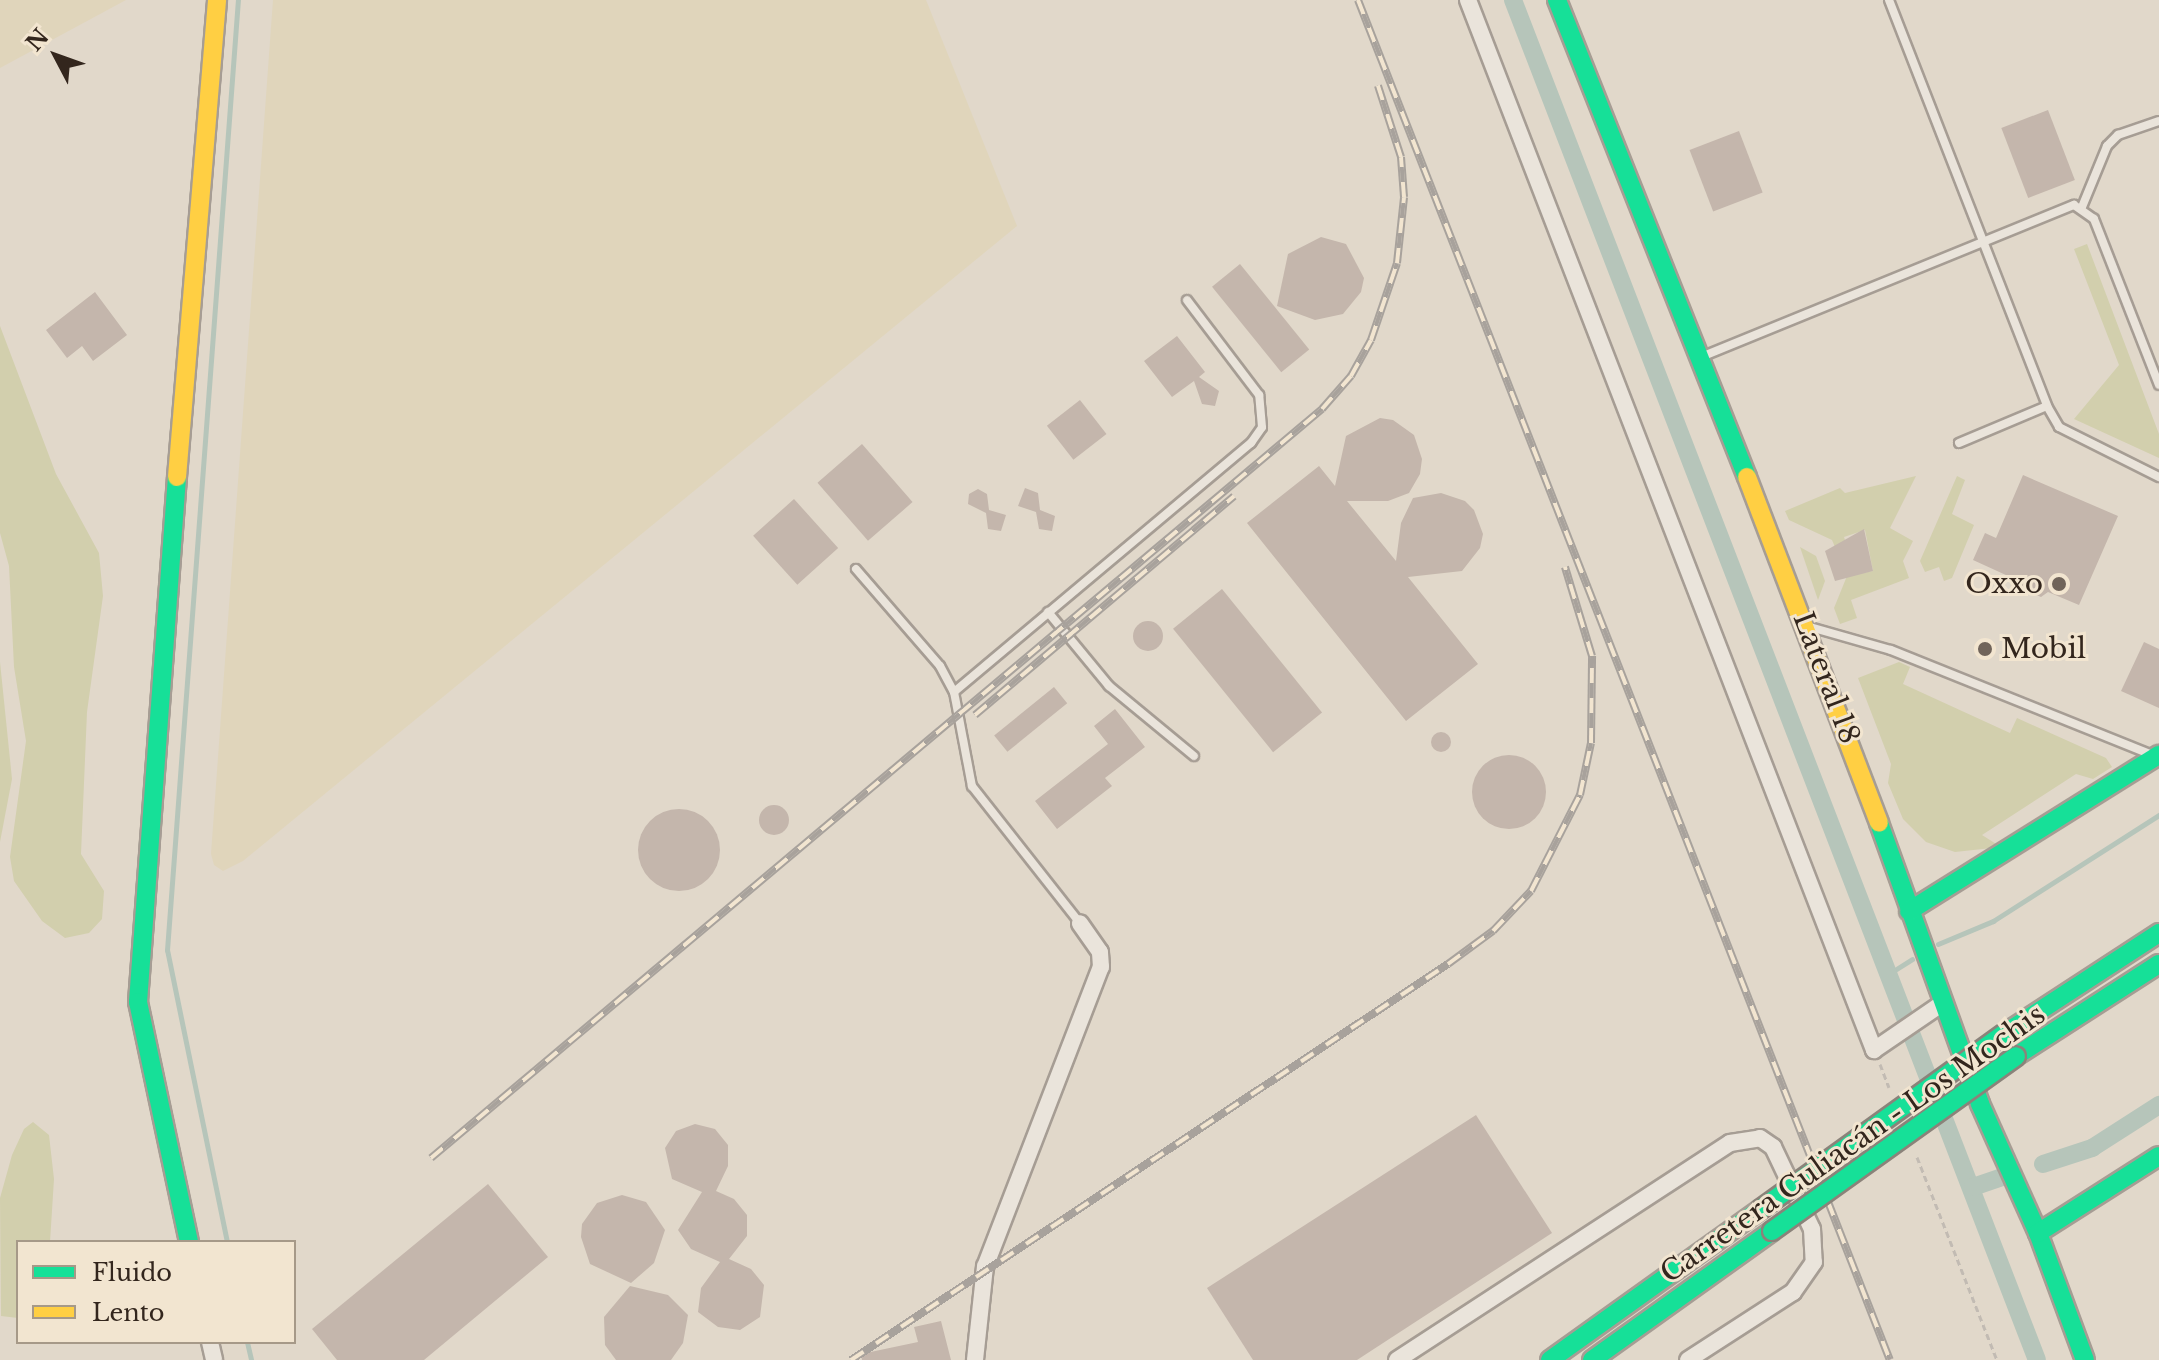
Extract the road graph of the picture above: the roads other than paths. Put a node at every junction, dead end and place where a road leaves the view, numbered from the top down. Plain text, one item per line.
1 (217, 0) edge
2 (1468, 0) edge
3 (1557, 0) edge
4 (1889, 0) edge
5 (2159, 121) edge
6 (2082, 207) junction
7 (1980, 241) junction
8 (1187, 300) dead end
9 (1698, 358) junction
10 (2159, 385) edge
11 (2047, 406) junction
12 (1959, 443) dead end
13 (2159, 477) edge
14 (856, 569) dead end
15 (1048, 612) junction
16 (1806, 627) junction
17 (954, 692) junction
18 (1194, 756) dead end
19 (2158, 756) edge
20 (1909, 911) junction
21 (1080, 923) joint
22 (2159, 933) edge
23 (2159, 964) edge
24 (1938, 1007) junction
25 (2159, 1156) edge
26 (2038, 1233) junction
27 (189, 1240) edge
28 (975, 1360) edge
29 (1397, 1360) edge
30 (1550, 1360) edge
31 (1592, 1360) edge
32 (1688, 1360) edge
33 (2085, 1360) edge

1 - 27 main road
2 - 24 street
3 - 9 main road, Lateral 18
4 - 7 lane
5 - 6 lane
6 - 7 lane
6 - 10 lane
7 - 9 lane
7 - 11 lane
8 - 15 lane
9 - 16 main road, Lateral 18
11 - 12 lane
11 - 13 lane
14 - 17 lane
15 - 17 lane
15 - 18 lane
16 - 19 lane
16 - 20 main road, Lateral 18
17 - 21 lane
19 - 20 main road
20 - 24 main road, Lateral 18
21 - 28 street
22 - 30 main road, Carretera Culiacán - Los Mochis, bridge
23 - 31 main road, Carretera Culiacán - Los Mochis, bridge
24 - 26 main road, Lateral 18
25 - 26 main road
26 - 33 main road, Lateral 18
29 - 32 street

